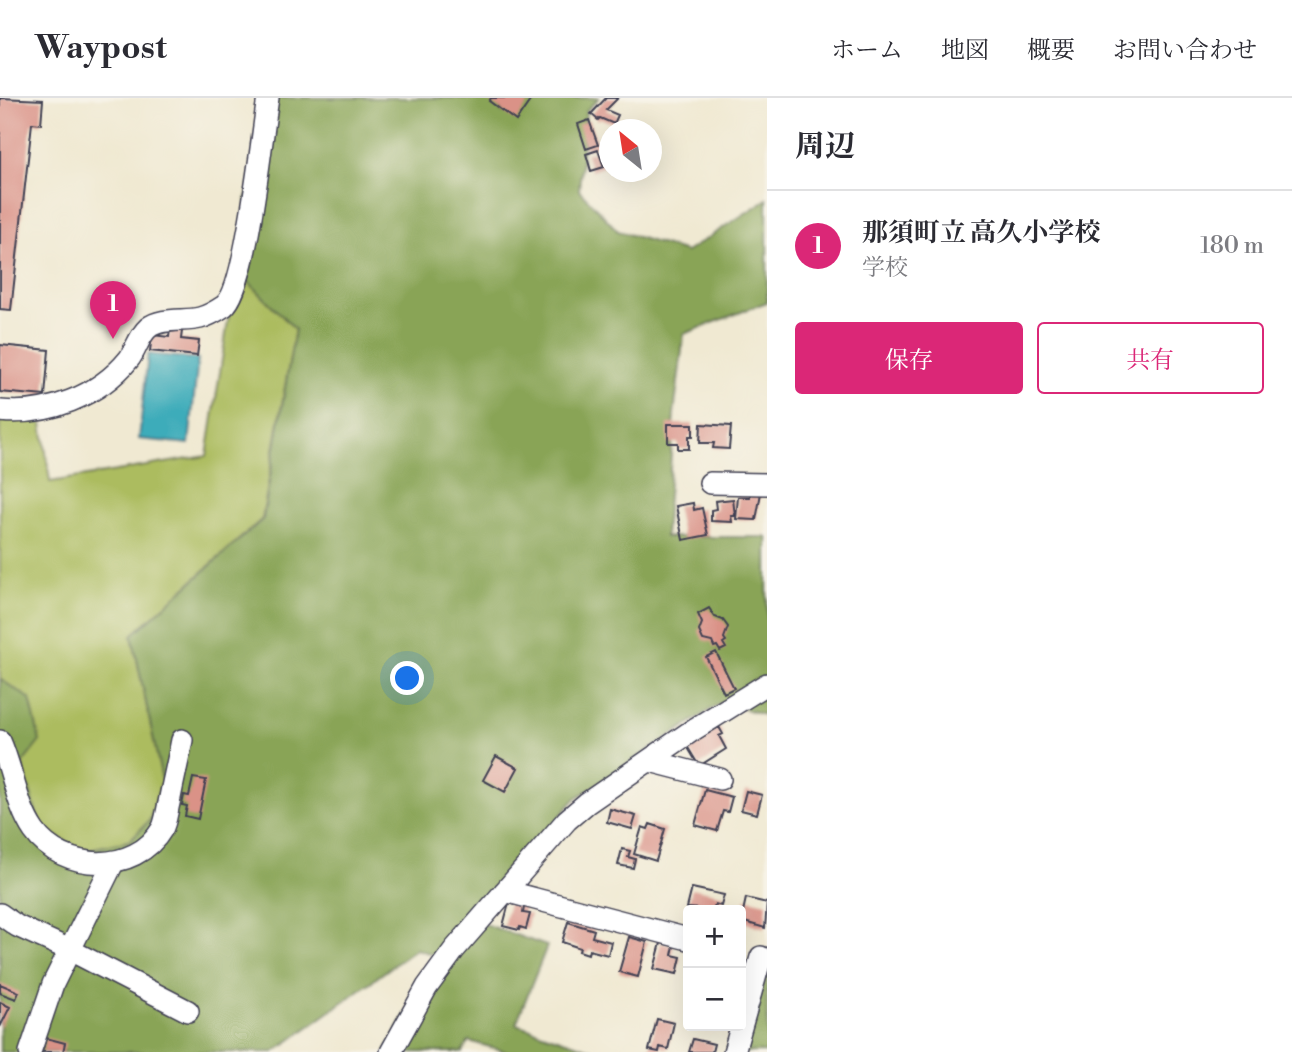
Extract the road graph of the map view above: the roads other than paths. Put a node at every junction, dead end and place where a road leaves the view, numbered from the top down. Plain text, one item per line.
1 (268, 98) edge
2 (0, 411) edge
3 (710, 482) dead end
4 (767, 484) edge
5 (767, 684) edge
6 (183, 740) dead end
7 (0, 741) edge
8 (650, 761) junction
9 (720, 779) dead end
10 (113, 863) junction
11 (505, 891) junction
12 (0, 914) edge
13 (683, 938) edge
14 (70, 950) junction
15 (756, 956) edge
16 (188, 1011) dead end
17 (30, 1052) edge
18 (391, 1052) edge
19 (734, 1052) edge

1 - 2 lane
3 - 4 lane
5 - 8 lane
6 - 10 lane
7 - 10 lane
8 - 9 lane
8 - 11 lane
10 - 14 lane
11 - 13 lane
11 - 18 lane
12 - 14 lane
14 - 16 lane
14 - 17 lane
15 - 19 lane

